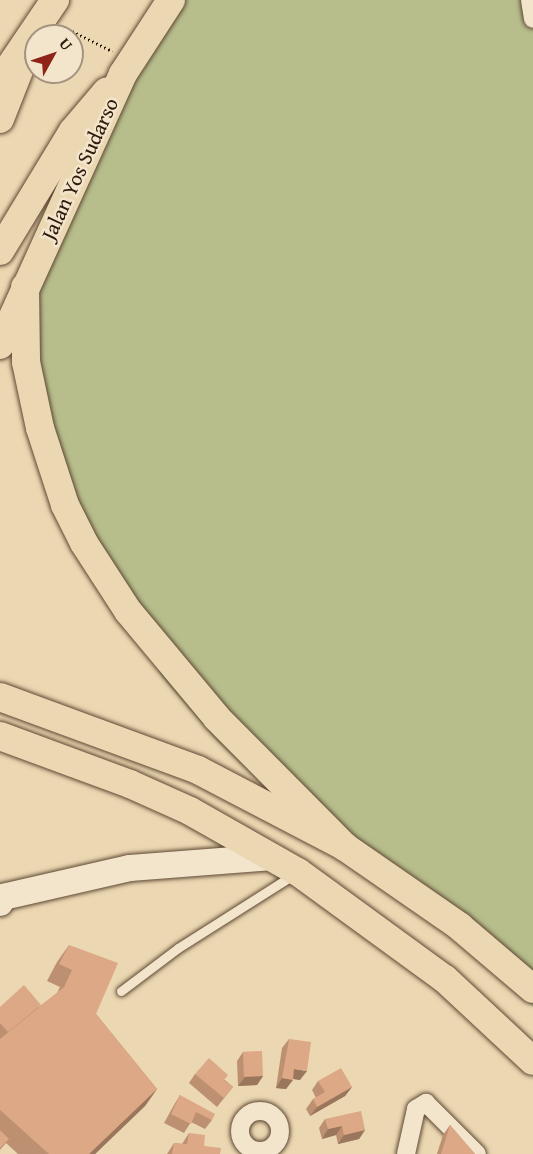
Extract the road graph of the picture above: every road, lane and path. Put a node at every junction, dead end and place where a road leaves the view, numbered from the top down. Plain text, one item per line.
1 (171, 0) edge
2 (530, 0) edge
3 (49, 8) edge
4 (533, 19) edge
5 (20, 48) junction
6 (128, 68) junction
7 (0, 81) edge
8 (0, 119) edge
9 (0, 251) edge
10 (25, 287) junction
11 (0, 345) edge
12 (0, 697) edge
13 (0, 736) edge
14 (345, 847) junction
15 (273, 857) junction
16 (298, 872) junction
17 (0, 903) edge
18 (533, 989) edge
19 (122, 991) dead end
20 (533, 1061) edge
21 (406, 1154) edge
22 (477, 1154) edge

1 - 6 main road, Jalan Yos Sudarso
2 - 4 street
3 - 5 main road
3 - 6 path
5 - 7 main road
5 - 8 main road
6 - 9 main road
6 - 10 main road, Jalan Yos Sudarso
10 - 11 main road, Jalan Yos Sudarso
10 - 14 main road
12 - 14 main road
13 - 15 main road
14 - 18 main road
15 - 16 main road
15 - 17 street
16 - 19 lane
16 - 20 main road
21 - 22 street

